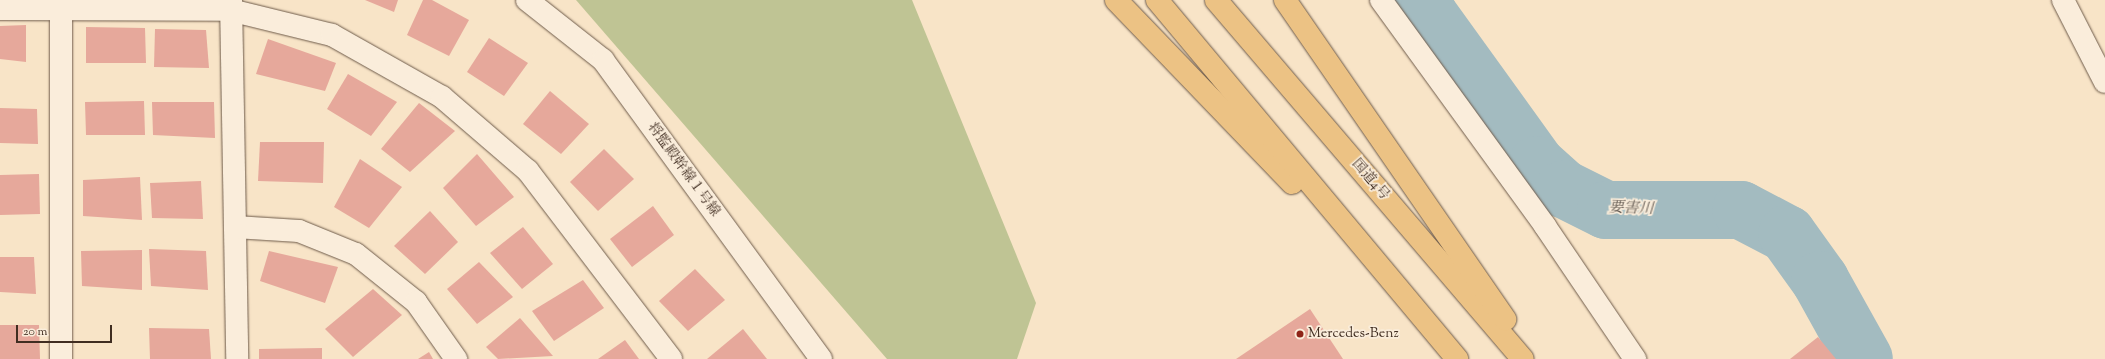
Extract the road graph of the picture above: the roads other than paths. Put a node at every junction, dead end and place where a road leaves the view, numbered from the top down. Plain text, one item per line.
1 (527, 0) edge
2 (1116, 0) edge
3 (1157, 0) edge
4 (1216, 0) edge
5 (1285, 0) edge
6 (1381, 0) edge
7 (2063, 0) edge
8 (231, 5) edge
9 (0, 9) edge
10 (61, 9) junction
11 (2105, 82) edge
12 (235, 227) junction
13 (1423, 319) junction
14 (61, 359) edge
15 (237, 359) edge
16 (456, 359) edge
17 (671, 359) edge
18 (821, 359) edge
19 (1457, 359) edge
20 (1523, 359) edge
21 (1533, 359) edge
22 (1634, 359) edge

1 - 18 street, 将監殿幹線１号線
2 - 13 highway
3 - 13 highway
4 - 20 highway, 国道4号
5 - 21 highway
6 - 22 street
7 - 11 street
8 - 10 street
8 - 12 street
8 - 17 street
9 - 10 street
10 - 14 street
12 - 15 street
12 - 16 street
13 - 19 highway

